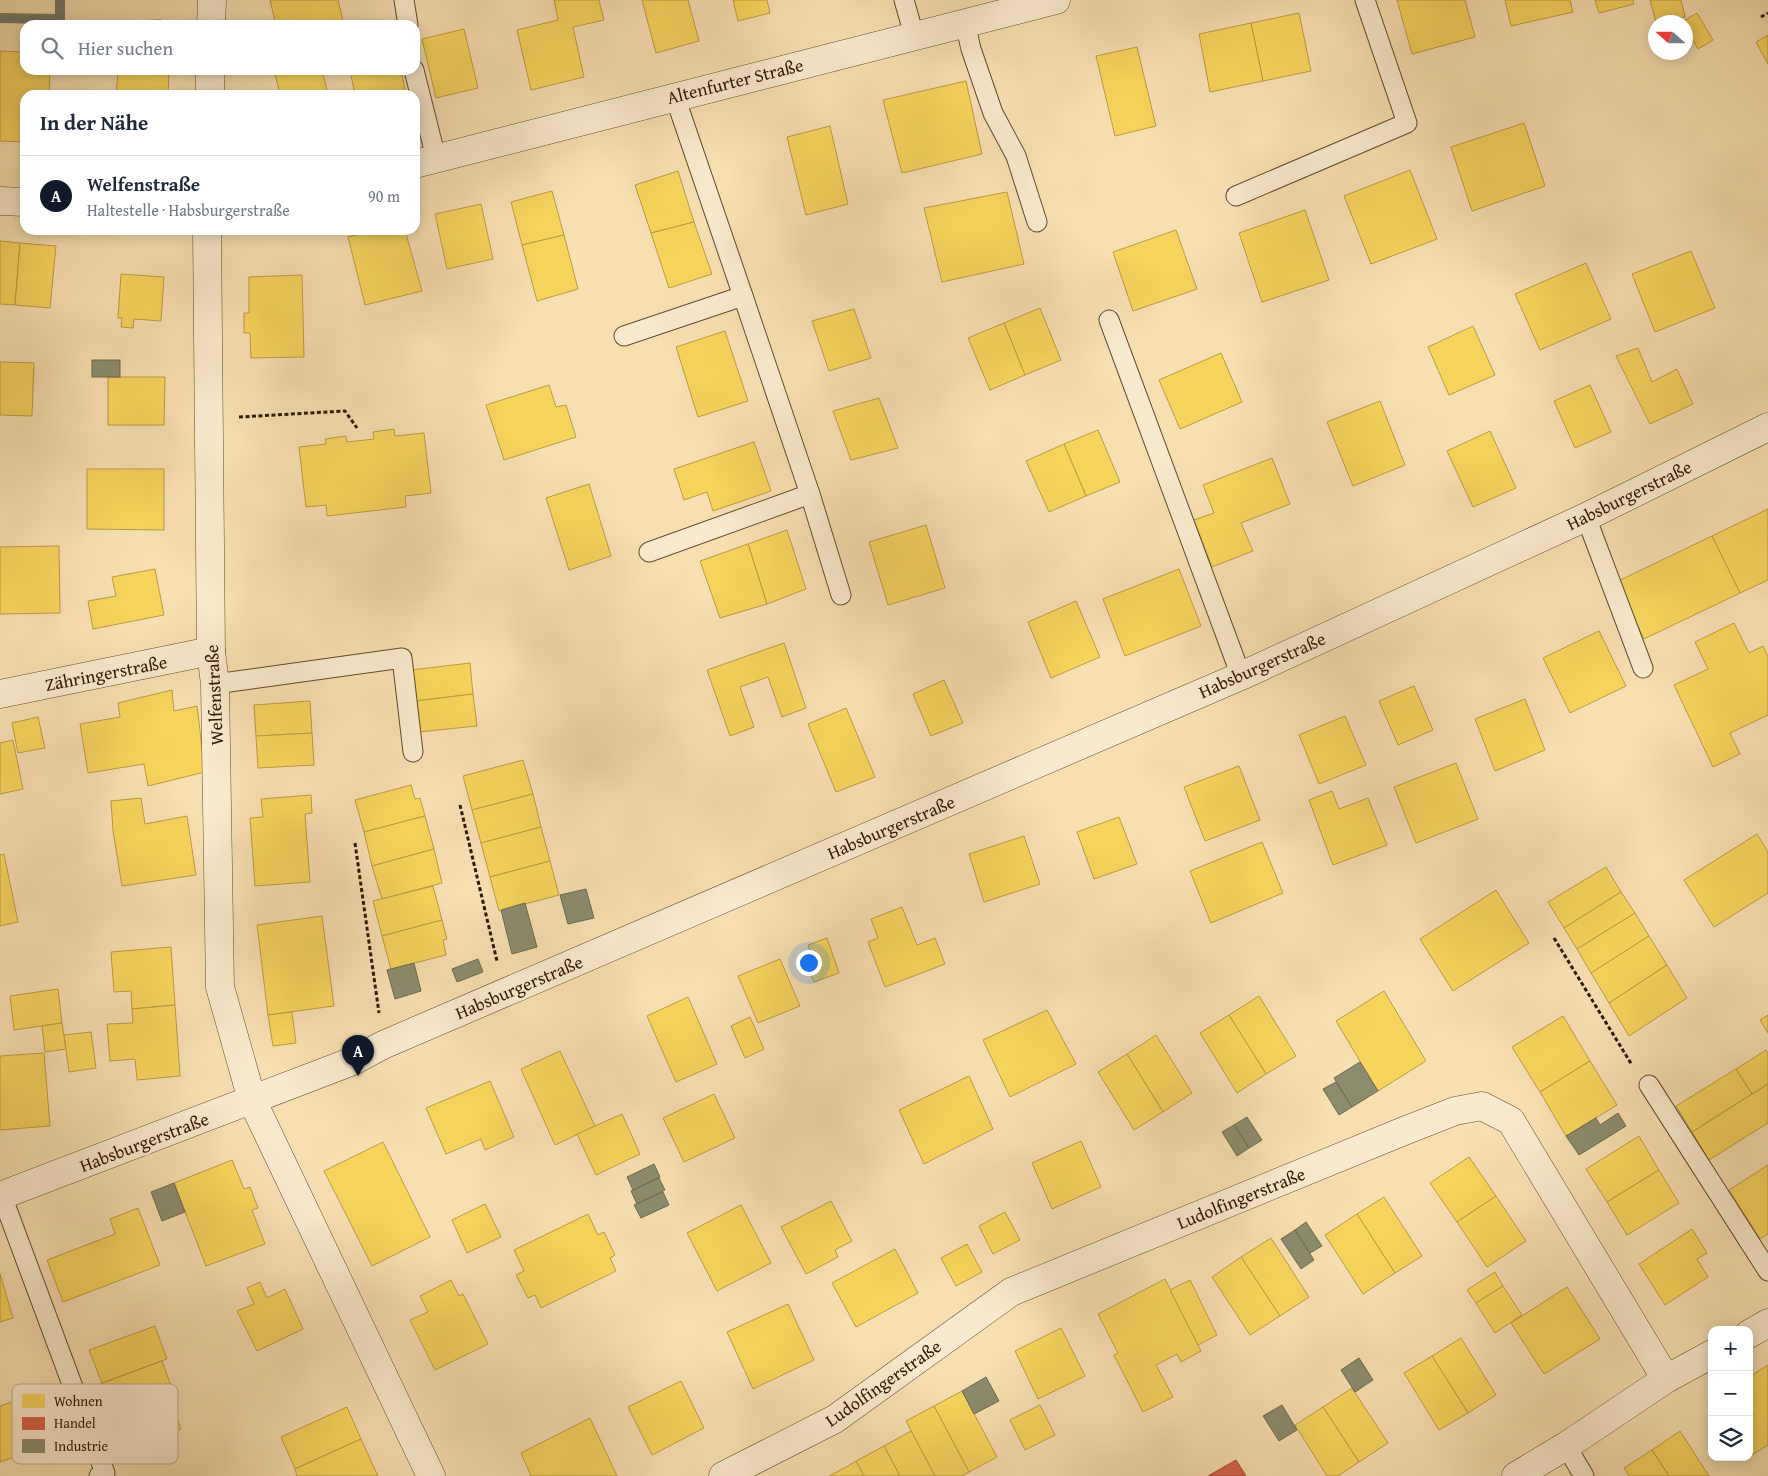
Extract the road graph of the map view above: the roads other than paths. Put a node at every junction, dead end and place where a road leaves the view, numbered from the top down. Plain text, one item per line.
1 (212, 0) edge
2 (404, 0) edge
3 (904, 0) edge
4 (1056, 0) edge
5 (1365, 0) edge
6 (211, 20) edge
7 (407, 20) edge
8 (964, 23) junction
9 (914, 35) junction
10 (210, 75) edge
11 (415, 75) edge
12 (210, 90) edge
13 (416, 90) edge
14 (676, 97) junction
15 (420, 120) edge
16 (425, 161) edge
17 (1236, 196) dead end
18 (0, 201) edge
19 (20, 202) edge
20 (1037, 222) dead end
21 (207, 235) edge
22 (743, 296) junction
23 (1109, 320) dead end
24 (624, 336) dead end
25 (1768, 427) edge
26 (810, 494) junction
27 (1586, 517) junction
28 (649, 552) dead end
29 (841, 595) dead end
30 (211, 651) junction
31 (1643, 668) dead end
32 (1241, 676) junction
33 (215, 684) junction
34 (0, 694) edge
35 (413, 752) dead end
36 (1649, 1085) road end
37 (252, 1100) junction
38 (1, 1196) edge
39 (1768, 1271) edge
40 (1768, 1323) edge
41 (1753, 1332) edge
42 (1708, 1356) edge
43 (1666, 1379) junction
44 (71, 1384) edge
45 (1566, 1446) junction
46 (101, 1464) edge
47 (99, 1476) edge
48 (431, 1476) edge
49 (722, 1476) edge
50 (1516, 1476) edge
51 (1584, 1476) edge

1 - 6 street
2 - 7 lane
3 - 9 lane
4 - 8 street, Altenfurter Straße
5 - 17 lane
8 - 9 street, Altenfurter Straße
8 - 20 lane
9 - 14 street, Altenfurter Straße
10 - 12 street
11 - 13 lane
14 - 16 street, Altenfurter Straße
14 - 22 lane
15 - 16 lane
18 - 19 street
21 - 30 street, Welfenstraße
22 - 24 lane
22 - 26 lane
23 - 32 lane
25 - 27 street, Habsburgerstraße
26 - 28 lane
26 - 29 lane
27 - 31 lane
27 - 32 street, Habsburgerstraße
30 - 33 street, Welfenstraße
30 - 34 street, Zähringerstraße
32 - 37 street, Habsburgerstraße
33 - 35 lane
33 - 37 street, Welfenstraße
36 - 39 lane
37 - 38 street, Habsburgerstraße
37 - 48 street, Welfenstraße
38 - 44 lane
40 - 41 street
42 - 43 street
43 - 45 street
43 - 49 street, Ludolfingerstraße
45 - 50 street
45 - 51 lane
46 - 47 lane

